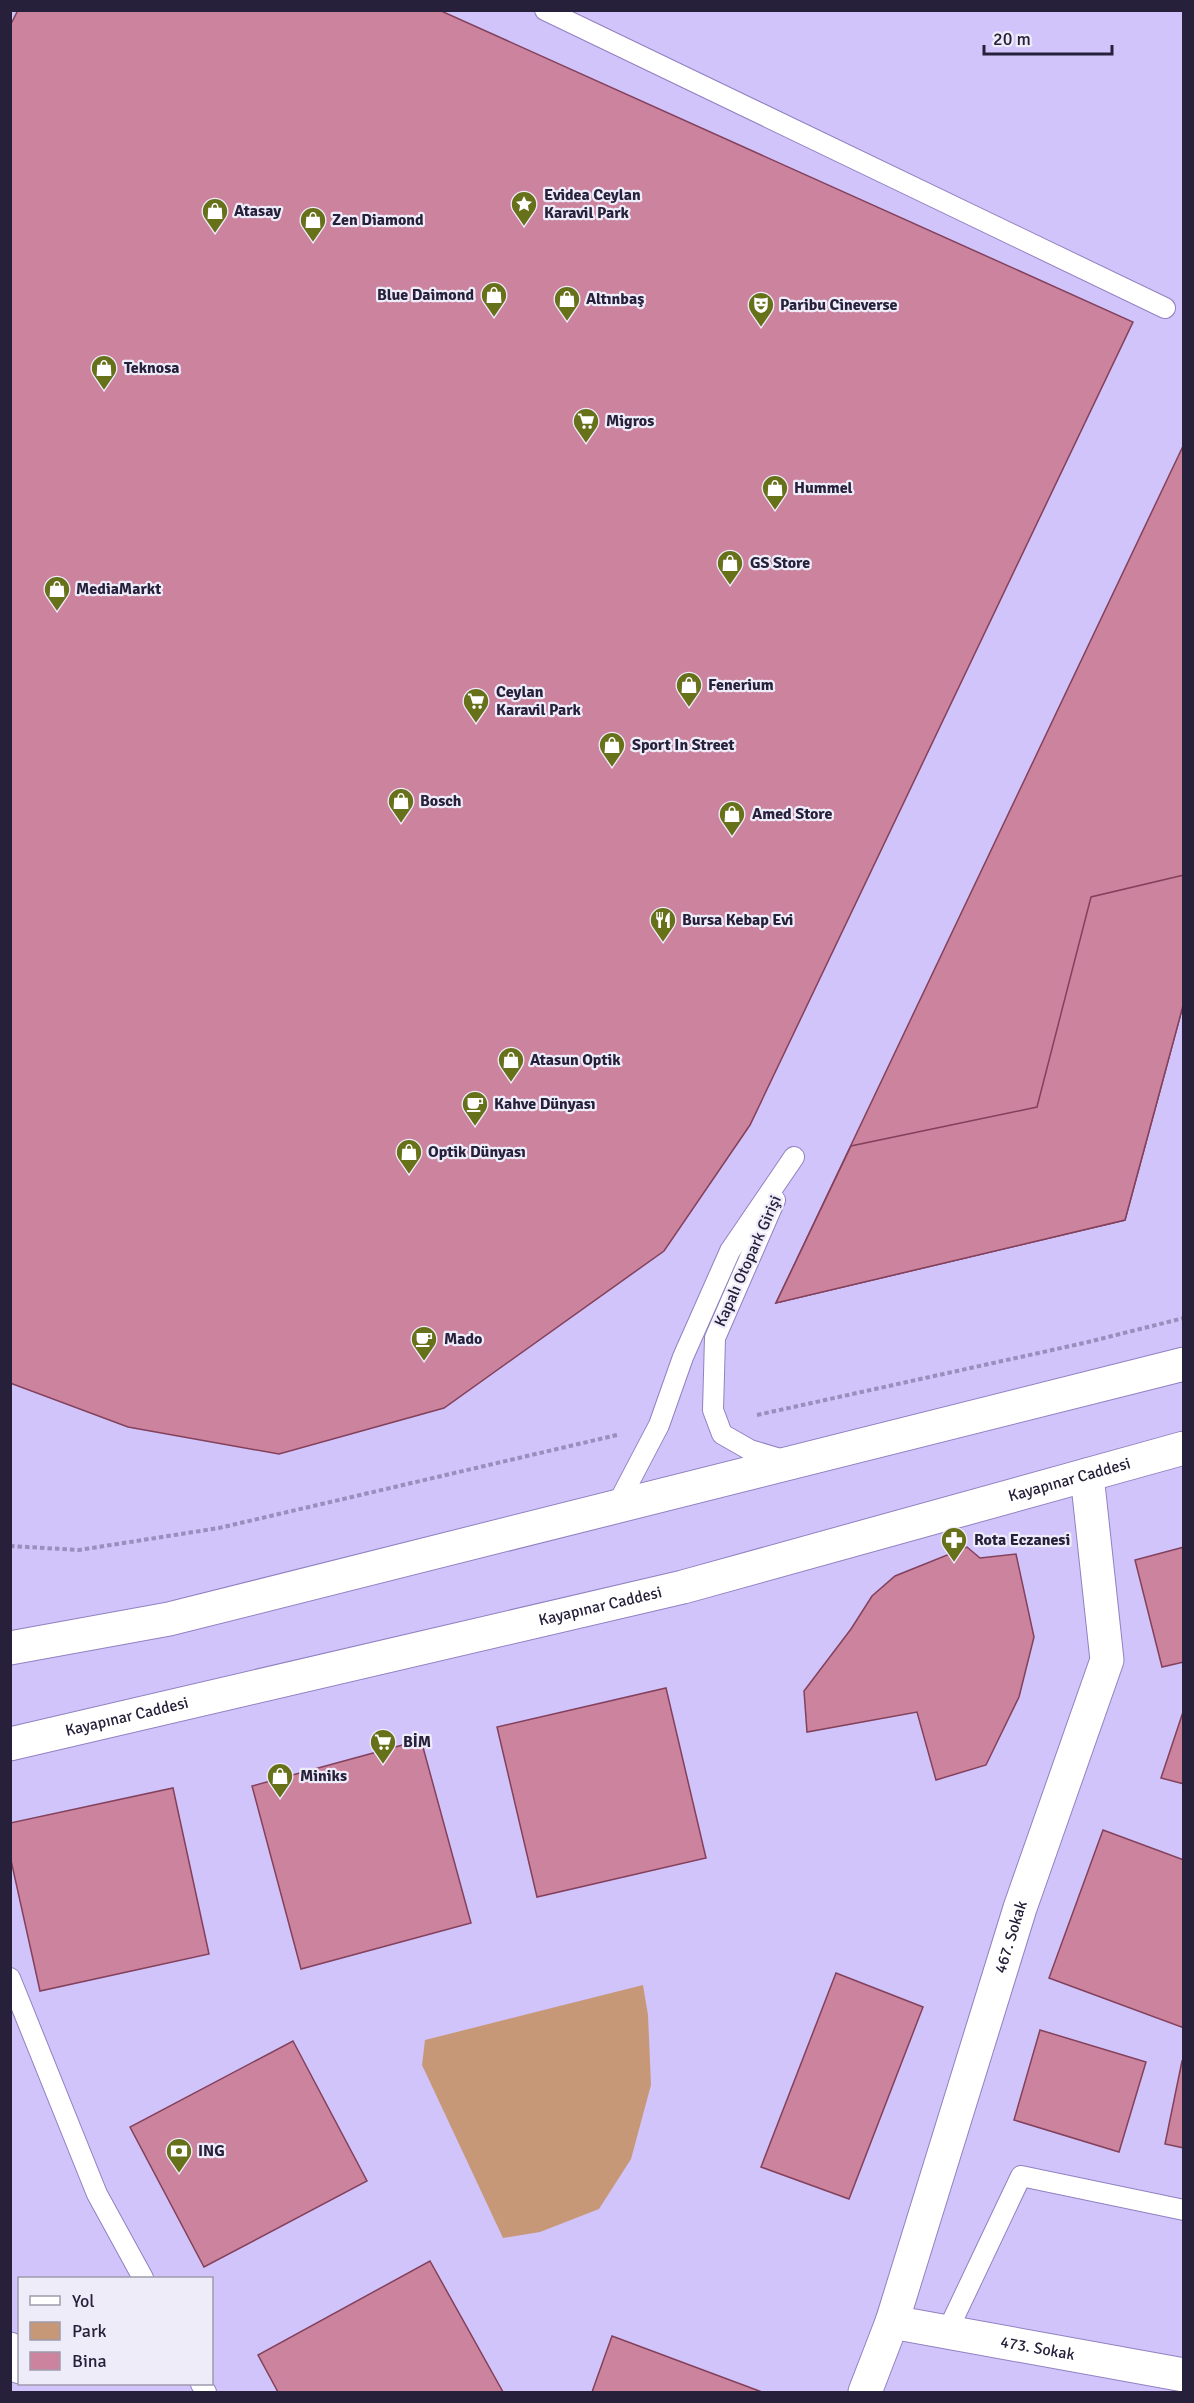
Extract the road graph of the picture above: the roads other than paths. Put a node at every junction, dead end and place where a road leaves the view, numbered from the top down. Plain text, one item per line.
1 (545, 10) edge
2 (1165, 308) dead end
3 (1184, 1364) edge
4 (1184, 1448) edge
5 (792, 1462) junction
6 (1087, 1475) junction
7 (616, 1507) junction
8 (10, 1648) edge
9 (10, 1744) edge
10 (10, 1978) edge
11 (1184, 2210) edge
12 (142, 2277) edge
13 (892, 2322) junction
14 (947, 2332) junction
15 (10, 2349) edge
16 (18, 2363) edge
17 (1184, 2375) edge
18 (865, 2392) edge

1 - 2 lane
3 - 5 main road
4 - 6 main road, Kayapınar Caddesi
5 - 7 main road
5 - 7 lane, Kapalı Otopark Girişi
6 - 9 main road, Kayapınar Caddesi
6 - 13 main road, 467. Sokak
7 - 8 main road
10 - 12 lane
11 - 14 lane
13 - 14 main road, 473. Sokak
13 - 18 main road, 467. Sokak
14 - 17 main road, 473. Sokak
15 - 16 main road

